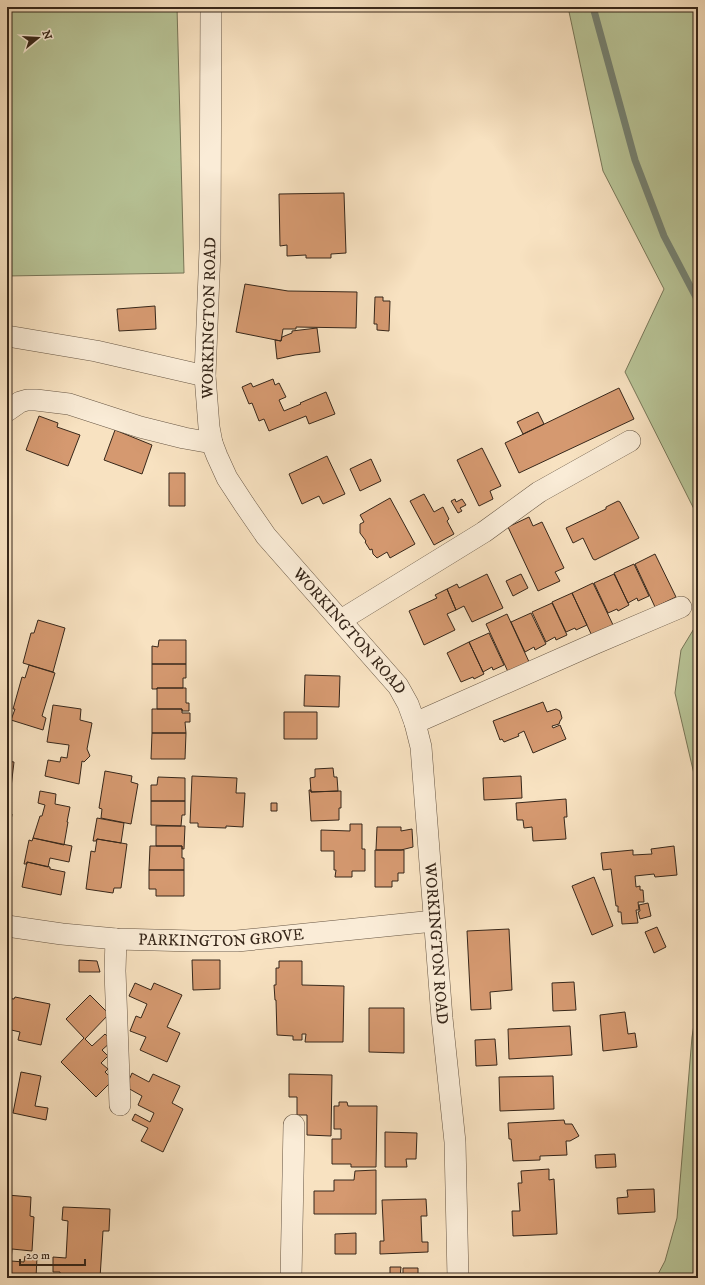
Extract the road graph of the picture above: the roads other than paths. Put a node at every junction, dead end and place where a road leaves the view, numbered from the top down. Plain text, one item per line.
1 (211, 7) edge
2 (7, 336) edge
3 (205, 376) junction
4 (7, 411) edge
5 (630, 441) dead end
6 (212, 443) junction
7 (681, 607) dead end
8 (341, 620) junction
9 (415, 723) junction
10 (434, 921) junction
11 (7, 926) edge
12 (116, 939) junction
13 (120, 1105) dead end
14 (294, 1126) dead end
15 (291, 1278) edge
16 (458, 1278) edge

1 - 3 street, WORKINGTON ROAD
2 - 3 street
3 - 6 street, WORKINGTON ROAD
4 - 6 street
5 - 8 street
6 - 8 street, WORKINGTON ROAD
7 - 9 street
8 - 9 street, WORKINGTON ROAD
9 - 10 street, WORKINGTON ROAD
10 - 12 street, PARKINGTON GROVE
10 - 16 street, WORKINGTON ROAD
11 - 12 street, PARKINGTON GROVE
12 - 13 street
14 - 15 street

